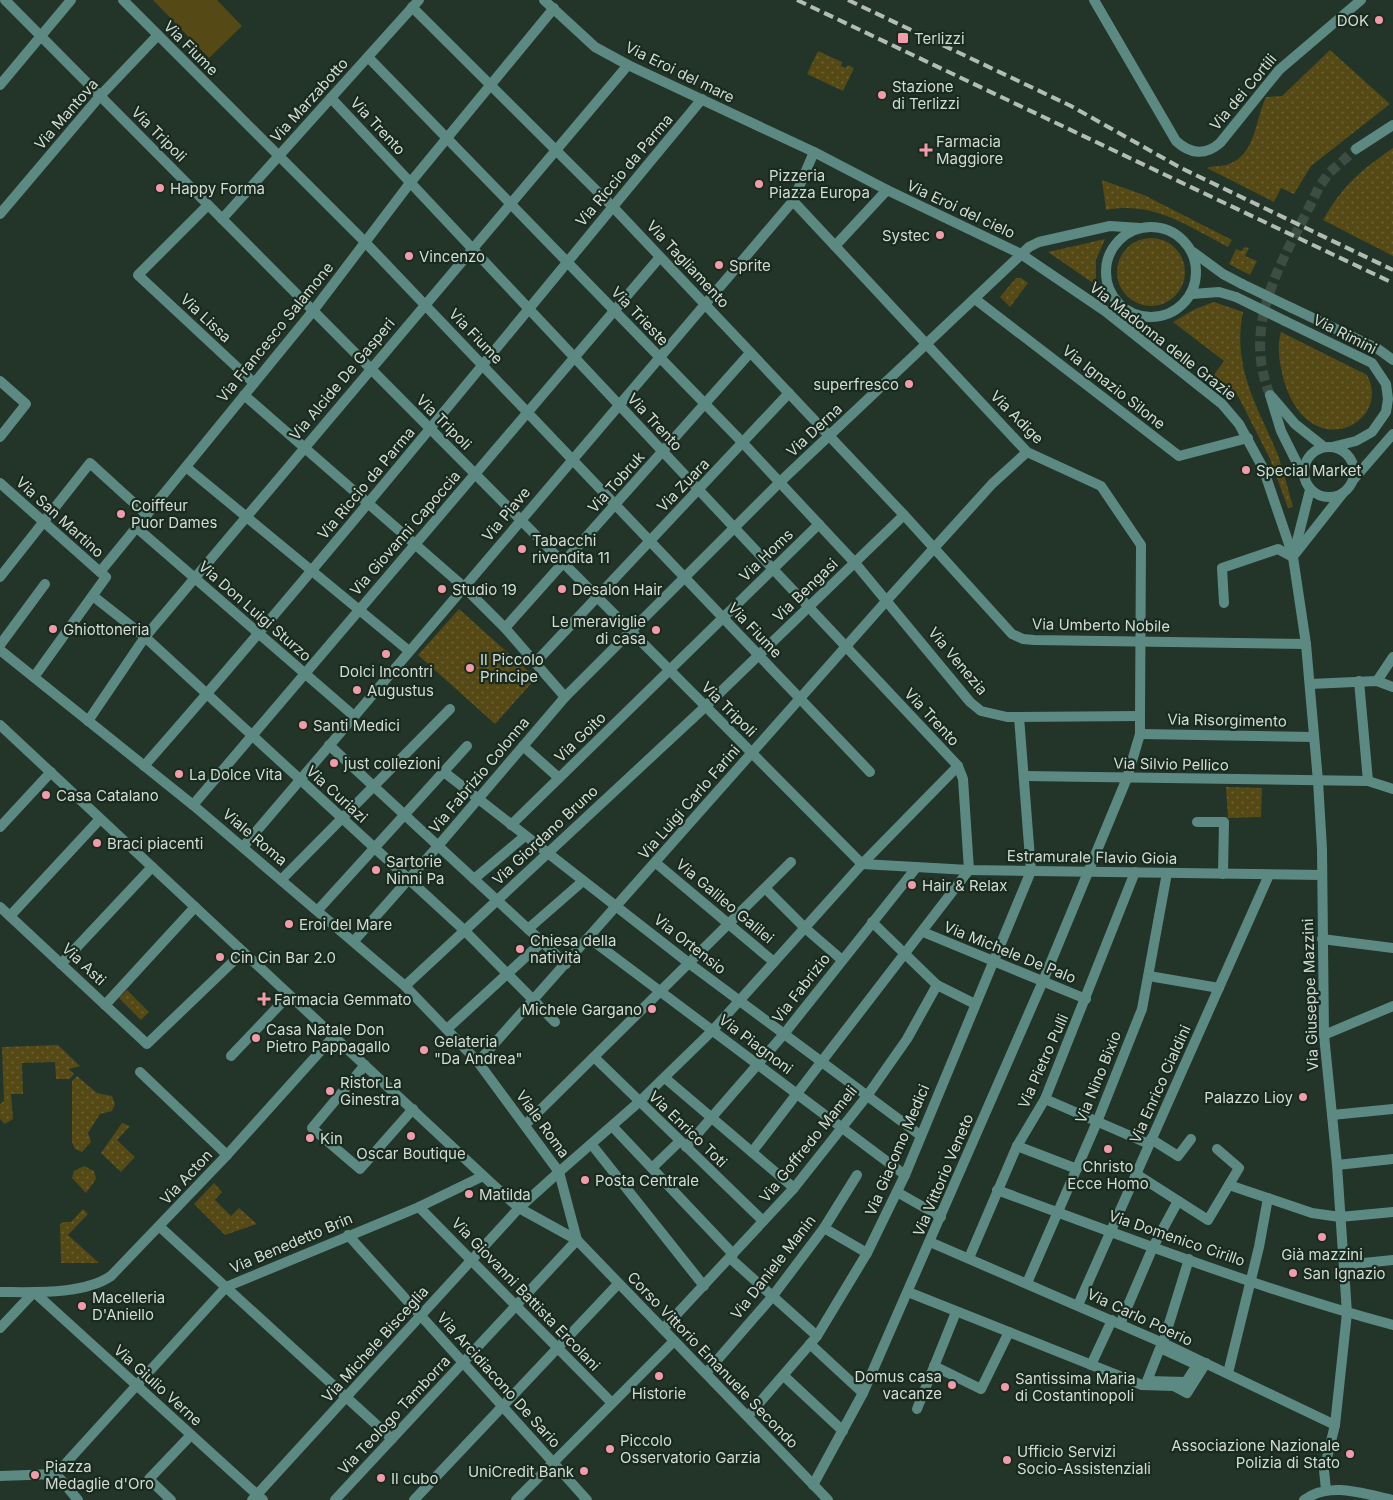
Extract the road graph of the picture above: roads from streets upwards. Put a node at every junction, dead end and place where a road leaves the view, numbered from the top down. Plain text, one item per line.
1 (4, 0) edge
2 (71, 0) edge
3 (123, 0) edge
4 (544, 0) edge
5 (1094, 0) edge
6 (1361, 0) edge
7 (416, 4) edge
8 (554, 8) junction
9 (158, 35) junction
10 (41, 36) junction
11 (368, 57) junction
12 (628, 65) junction
13 (0, 85) edge
14 (489, 85) junction
15 (100, 96) junction
16 (331, 98) junction
17 (702, 99) junction
18 (1393, 125) edge
19 (446, 138) junction
20 (1356, 149) tunnel mouth
21 (556, 151) junction
22 (814, 152) junction
23 (279, 156) junction
24 (410, 183) junction
25 (887, 190) junction
26 (793, 201) junction
27 (510, 203) junction
28 (208, 206) junction
29 (613, 207) junction
30 (0, 214) edge
31 (222, 219) junction
32 (1140, 228) junction
33 (365, 242) junction
34 (835, 246) junction
35 (473, 249) junction
36 (1192, 251) junction
37 (1022, 254) junction
38 (660, 257) junction
39 (567, 262) junction
40 (1192, 294) junction
41 (975, 298) junction
42 (425, 304) junction
43 (705, 304) junction
44 (529, 309) junction
45 (313, 311) junction
46 (614, 311) junction
47 (1105, 311) junction
48 (1129, 311) junction
49 (927, 344) junction
50 (750, 353) junction
51 (1392, 357) edge
52 (575, 358) junction
53 (660, 358) junction
54 (482, 364) junction
55 (370, 368) junction
56 (0, 381) edge
57 (254, 383) junction
58 (789, 393) junction
59 (244, 395) junction
60 (705, 404) junction
61 (619, 405) junction
62 (528, 412) junction
63 (430, 429) junction
64 (1393, 434) edge
65 (829, 436) junction
66 (0, 437) edge
67 (1248, 438) junction
68 (743, 444) junction
69 (1328, 447) junction
70 (304, 448) junction
71 (663, 452) junction
72 (1027, 452) junction
73 (572, 460) junction
74 (186, 466) junction
75 (475, 474) junction
76 (1304, 477) junction
77 (1353, 480) junction
78 (780, 482) junction
79 (0, 483) edge
80 (698, 490) junction
81 (1310, 490) junction
82 (1343, 493) junction
83 (369, 504) junction
84 (615, 505) junction
85 (147, 515) junction
86 (904, 515) junction
87 (246, 517) junction
88 (521, 520) junction
89 (43, 521) junction
90 (819, 524) junction
91 (137, 528) junction
92 (735, 528) junction
93 (650, 541) junction
94 (415, 545) junction
95 (934, 548) junction
96 (1293, 557) junction
97 (855, 562) junction
98 (564, 563) junction
99 (773, 569) junction
100 (312, 571) junction
101 (100, 572) junction
102 (0, 577) edge
103 (194, 578) junction
104 (685, 578) junction
105 (45, 584) dead end
106 (464, 588) junction
107 (93, 596) junction
108 (597, 597) junction
109 (888, 599) junction
110 (1224, 603) dead end
111 (809, 607) junction
112 (359, 610) junction
113 (723, 618) junction
114 (505, 628) junction
115 (631, 631) junction
116 (259, 634) junction
117 (145, 638) junction
118 (1140, 641) junction
119 (1306, 644) junction
120 (0, 645) edge
121 (845, 647) junction
122 (0, 650) edge
123 (409, 652) junction
124 (758, 656) junction
125 (1393, 657) edge
126 (535, 663) junction
127 (670, 670) junction
128 (305, 674) junction
129 (34, 677) junction
130 (1359, 680) junction
131 (1377, 681) junction
132 (1310, 684) junction
133 (1393, 687) edge
134 (207, 695) junction
135 (565, 697) junction
136 (800, 699) junction
137 (706, 706) junction
138 (450, 709) dead end
139 (354, 716) junction
140 (1140, 716) junction
141 (1020, 717) junction
142 (88, 721) junction
143 (0, 725) edge
144 (1140, 734) junction
145 (252, 736) junction
146 (1313, 737) junction
147 (329, 745) junction
148 (467, 746) dead end
149 (523, 746) junction
150 (752, 753) junction
151 (144, 766) junction
152 (958, 766) junction
153 (51, 772) junction
154 (444, 772) junction
155 (870, 772) dead end
156 (1024, 776) junction
157 (559, 778) junction
158 (1127, 778) junction
159 (300, 780) junction
160 (1318, 781) junction
161 (1368, 781) junction
162 (373, 786) junction
163 (1393, 789) edge
164 (478, 799) junction
165 (192, 805) junction
166 (405, 815) junction
167 (342, 818) junction
168 (100, 819) junction
169 (1197, 822) dead end
170 (511, 825) junction
171 (0, 827) edge
172 (525, 836) junction
173 (438, 846) junction
174 (243, 847) junction
175 (374, 848) junction
176 (548, 853) junction
177 (656, 862) junction
178 (791, 862) dead end
179 (862, 864) junction
180 (152, 867) junction
181 (916, 868) junction
182 (969, 870) junction
183 (1031, 871) junction
184 (1088, 872) junction
185 (1135, 872) junction
186 (1167, 874) junction
187 (1223, 874) junction
188 (1269, 875) junction
189 (1322, 875) junction
190 (282, 879) junction
191 (474, 879) junction
192 (409, 880) junction
193 (583, 881) junction
194 (766, 889) junction
195 (497, 900) junction
196 (617, 906) junction
197 (0, 907) edge
198 (195, 908) junction
199 (318, 910) junction
200 (10, 916) junction
201 (872, 922) junction
202 (729, 924) junction
203 (804, 928) junction
204 (528, 929) junction
205 (464, 930) junction
206 (923, 932) junction
207 (589, 938) junction
208 (1322, 939) junction
209 (354, 941) junction
210 (542, 942) junction
211 (1393, 948) edge
212 (243, 952) junction
213 (905, 954) junction
214 (842, 960) junction
215 (994, 961) junction
216 (774, 962) junction
217 (61, 964) junction
218 (566, 964) junction
219 (690, 964) junction
220 (507, 974) junction
221 (1148, 976) junction
222 (1043, 981) junction
223 (937, 985) junction
224 (405, 986) junction
225 (1219, 988) junction
226 (662, 991) junction
227 (289, 995) junction
228 (1086, 999) junction
229 (740, 1000) junction
230 (534, 1001) junction
231 (975, 1004) junction
232 (105, 1005) junction
233 (1393, 1006) edge
234 (555, 1022) dead end
235 (447, 1029) junction
236 (713, 1030) junction
237 (784, 1034) junction
238 (1324, 1035) junction
239 (334, 1036) junction
240 (231, 1056) dead end
241 (594, 1057) junction
242 (478, 1062) junction
243 (822, 1062) junction
244 (758, 1064) junction
245 (366, 1065) junction
246 (140, 1072) dead end
247 (665, 1078) junction
248 (797, 1093) junction
249 (867, 1096) junction
250 (1045, 1099) junction
251 (640, 1102) junction
252 (1393, 1109) edge
253 (413, 1110) junction
254 (1332, 1115) junction
255 (712, 1118) junction
256 (1097, 1122) junction
257 (525, 1125) junction
258 (613, 1127) junction
259 (842, 1128) junction
260 (920, 1136) junction
261 (1191, 1139) dead end
262 (1150, 1142) junction
263 (683, 1144) junction
264 (592, 1145) junction
265 (1017, 1146) junction
266 (1217, 1149) dead end
267 (752, 1152) junction
268 (227, 1155) junction
269 (1393, 1159) edge
270 (1337, 1165) junction
271 (652, 1168) junction
272 (1077, 1169) junction
273 (559, 1172) junction
274 (1136, 1174) junction
275 (857, 1175) dead end
276 (905, 1175) junction
277 (484, 1176) junction
278 (1229, 1184) junction
279 (794, 1188) junction
280 (998, 1190) junction
281 (896, 1192) junction
282 (1268, 1198) junction
283 (1178, 1201) junction
284 (419, 1207) junction
285 (519, 1208) junction
286 (1058, 1212) junction
287 (1393, 1212) edge
288 (941, 1217) junction
289 (1340, 1217) junction
290 (763, 1221) junction
291 (160, 1227) junction
292 (824, 1228) junction
293 (1110, 1231) junction
294 (348, 1235) junction
295 (577, 1240) junction
296 (930, 1242) junction
297 (1154, 1247) junction
298 (867, 1253) junction
299 (732, 1256) junction
300 (969, 1258) junction
301 (1189, 1259) junction
302 (471, 1260) junction
303 (1393, 1260) edge
304 (1344, 1265) junction
305 (1250, 1277) junction
306 (1027, 1283) junction
307 (618, 1284) junction
308 (704, 1286) junction
309 (226, 1287) junction
310 (0, 1292) edge
311 (34, 1292) junction
312 (908, 1292) junction
313 (772, 1297) junction
314 (1078, 1305) junction
315 (517, 1306) junction
316 (956, 1312) junction
317 (1347, 1313) junction
318 (421, 1316) junction
319 (1116, 1322) junction
320 (1393, 1325) edge
321 (0, 1328) edge
322 (663, 1329) junction
323 (1009, 1332) junction
324 (817, 1336) junction
325 (674, 1341) junction
326 (810, 1344) junction
327 (1161, 1345) junction
328 (559, 1349) junction
329 (464, 1363) junction
330 (1206, 1363) junction
331 (1091, 1365) junction
332 (934, 1366) junction
333 (706, 1373) junction
334 (1228, 1374) junction
335 (784, 1376) junction
336 (136, 1385) junction
337 (863, 1393) junction
338 (346, 1398) junction
339 (612, 1403) junction
340 (504, 1408) junction
341 (917, 1409) dead end
342 (748, 1416) junction
343 (1335, 1425) junction
344 (843, 1430) junction
345 (191, 1435) junction
346 (392, 1439) junction
347 (553, 1462) junction
348 (56, 1474) junction
349 (0, 1476) edge
350 (813, 1484) junction
351 (1326, 1490) junction
352 (71, 1498) edge
353 (257, 1498) edge
354 (171, 1500) edge
355 (335, 1500) edge
356 (414, 1500) edge
357 (516, 1500) edge
358 (587, 1500) edge
359 (828, 1500) edge
360 (1304, 1500) edge
361 (1393, 1500) edge

1 - 10 street, Via Tripoli
2 - 10 street
3 - 9 street, Via Fiume
4 - 8 street, Via Eroi del mare
5 - 6 street, Via dei Cortili
7 - 11 street, Via Marzabotto
7 - 14 street, Via Tagliamento
8 - 12 street, Via Eroi del mare
8 - 14 street, Via Francesco Salamone
9 - 15 street, Via Mantova
9 - 23 street, Via Fiume
10 - 13 street
10 - 15 street, Via Tripoli
11 - 16 street, Via Marzabotto
11 - 19 street, Via Trieste
12 - 17 street, Via Eroi del mare
12 - 21 street, Via Alcide De Gasperi
14 - 19 street, Via Francesco Salamone
14 - 21 street, Via Tagliamento
15 - 28 street, Via Tripoli
15 - 30 street, Via Mantova
16 - 23 street, Via Marzabotto
16 - 24 street, Via Trento
17 - 22 street, Via Eroi del mare
17 - 29 street, Via Riccio da Parma
18 - 20 street
19 - 24 street, Via Francesco Salamone
19 - 27 street, Via Trieste
21 - 27 street, Via Alcide De Gasperi
21 - 29 street, Via Tagliamento
22 - 25 street, Via Eroi del mare
22 - 26 street, Via Piave
23 - 31 street, Via Marzabotto
23 - 33 street, Via Fiume
24 - 33 street, Via Francesco Salamone
24 - 35 street, Via Trento
25 - 34 street
25 - 37 street, Via Eroi del cielo
26 - 34 street, Via Adige
26 - 43 street, Via Piave
27 - 35 street, Via Alcide De Gasperi
27 - 39 street, Via Trieste
28 - 31 street, Via Tripoli
28 - 57 street, Via Lissa
29 - 38 street, Via Tagliamento
29 - 39 street, Via Riccio da Parma
31 - 45 street, Via Tripoli
32 - 36 street
32 - 37 street
32 - 48 street
33 - 42 street, Via Fiume
33 - 45 street, Via Francesco Salamone
34 - 49 street, Via Adige
35 - 42 street, Via Alcide De Gasperi
35 - 44 street, Via Trento
36 - 40 street
36 - 51 street, Via Rimini, bridge
37 - 41 street, Via Derna
37 - 47 street, Via Madonna delle Grazie
38 - 43 street, Via Tagliamento
38 - 46 street, Via Giovanni Capoccia
39 - 44 street, Via Riccio da Parma
39 - 46 street, Via Trieste
40 - 48 street
40 - 69 street, Via Rimini, bridge
41 - 49 street, Via Derna
41 - 67 street, Via Ignazio Silone
42 - 54 street, Via Fiume
42 - 55 street, Via Alcide De Gasperi
43 - 50 street, Via Tagliamento
43 - 53 street, Via Piave
44 - 52 street, Via Trento
44 - 54 street, Via Riccio da Parma
45 - 55 street, Via Tripoli
45 - 57 street, Via Francesco Salamone
46 - 52 street, Via Giovanni Capoccia
46 - 53 street, Via Trieste
47 - 48 street
47 - 67 street, Via Madonna delle Grazie
49 - 65 street, Via Derna
49 - 72 street, Via Adige
50 - 58 street, Via Tagliamento
50 - 60 street, Via Tobruk
52 - 61 street, Via Trento
52 - 62 street, Via Giovanni Capoccia
53 - 60 street, Via Trieste
53 - 61 street, Via Piave
54 - 62 street, Via Fiume
54 - 63 street, Via Riccio da Parma
55 - 63 street, Via Tripoli
55 - 70 street, Via Alcide De Gasperi
56 - 66 street
57 - 59 street, Via Francesco Salamone
58 - 65 street, Via Tagliamento
58 - 68 street, Via Zuara
59 - 70 street
59 - 74 street, Via Francesco Salamone
60 - 68 street, Via Trieste
60 - 71 street, Via Tobruk
61 - 71 street, Via Trento
61 - 73 street, Via Piave
62 - 73 street, Via Fiume
62 - 75 street, Via Giovanni Capoccia
63 - 75 street, Via Tripoli
63 - 83 street, Via Riccio da Parma
64 - 77 street
65 - 78 street, Via Derna
65 - 86 street, Via Tagliamento
67 - 96 street, Via Madonna delle Grazie
68 - 78 street, Via Trieste
68 - 80 street, Via Zuara
69 - 76 street
69 - 76 street
69 - 77 street
70 - 83 street
70 - 87 street, Via Alcide De Gasperi
71 - 80 street, Via Trento
71 - 84 street, Via Tobruk
72 - 95 street, Via Luigi Carlo Farini
72 - 118 street, Via Adige
73 - 84 street, Via Fiume
73 - 88 street, Via Piave
74 - 85 street, Via Francesco Salamone
74 - 87 street
75 - 88 street, Via Tripoli
75 - 94 street, Via Giovanni Capoccia
76 - 81 street
77 - 82 street
78 - 90 street, Via Trieste
78 - 92 street, Via Derna
79 - 89 street, Via San Martino
80 - 92 street, Via Trento
80 - 93 street, Via Zuara
81 - 82 street
81 - 96 street, Via Giuseppe Mazzini
82 - 96 street
83 - 94 street
83 - 100 street, Via Riccio da Parma
84 - 93 street, Via Fiume
84 - 98 street, Via Tobruk
85 - 89 street
85 - 91 street, Via Francesco Salamone
86 - 95 street, Via Tagliamento
86 - 97 street, Via Bengasi
87 - 100 street
87 - 103 street, Via Alcide De Gasperi
88 - 98 street, Via Tripoli
88 - 106 street, Via Piave
89 - 101 street, Via San Martino
89 - 102 street
90 - 97 street, Via Trieste
90 - 99 street, Via Homs
91 - 101 street, Via Francesco Salamone
91 - 103 street, Via Don Luigi Sturzo
92 - 99 street, Via Trento
92 - 104 street, Via Derna
93 - 104 street, Via Fiume
93 - 108 street, Via Zuara
94 - 106 street
94 - 112 street, Via Giovanni Capoccia
95 - 109 street, Via Luigi Carlo Farini
95 - 118 street, Via Umberto Nobile
96 - 110 street
96 - 119 street, Via Giuseppe Mazzini
97 - 109 street, Via Trieste
97 - 111 street, Via Bengasi
98 - 108 street, Via Tripoli
98 - 114 street, Via Tobruk
99 - 111 street, Via Trento
99 - 113 street, Via Homs
100 - 112 street
100 - 116 street, Via Riccio da Parma
101 - 107 street, Via Francesco Salamone
103 - 116 street, Via Don Luigi Sturzo
103 - 117 street, Via Alcide De Gasperi
104 - 113 street, Via Fiume
104 - 115 street, Via Derna
105 - 120 street
106 - 114 street
106 - 123 street, Via Piave
107 - 117 street, Via Curiazi
107 - 129 street, Via Francesco Salamone
108 - 115 street, Via Tripoli
108 - 126 street, Via Zuara
109 - 121 street, Via Luigi Carlo Farini
109 - 141 street, Via Venezia
111 - 121 street, Via Trento
111 - 124 street, Via Bengasi
112 - 123 street
112 - 128 street, Via Giovanni Capoccia
113 - 124 street, Via Fiume
113 - 127 street, Via Homs
114 - 126 street
115 - 127 street, Via Tripoli
115 - 135 street, Via Fabrizio Colonna
116 - 128 street, Via Don Luigi Sturzo
116 - 134 street, Via Riccio da Parma
117 - 134 street, Via Curiazi
117 - 142 street, Via Alcide De Gasperi
118 - 119 street, Via Umberto Nobile
118 - 140 street, Via Adige
119 - 132 street, Via Giuseppe Mazzini
121 - 136 street, Via Luigi Carlo Farini
121 - 152 street, Via Trento
122 - 129 street, Viale Roma
123 - 139 street, Via Piave
124 - 136 street, Via Fiume
124 - 137 street, Via Bengasi
125 - 131 street
126 - 135 street
127 - 137 street, Via Tripoli
127 - 157 street, Via Goito
128 - 139 street, Via Don Luigi Sturzo
128 - 145 street, Via Giovanni Capoccia
129 - 142 street, Viale Roma
130 - 131 street
130 - 132 street
130 - 161 street
131 - 133 street
132 - 146 street, Via Giuseppe Mazzini
134 - 145 street, Via Curiazi
134 - 151 street, Via Riccio da Parma
135 - 149 street, Via Fabrizio Colonna
136 - 150 street, Via Luigi Carlo Farini
136 - 155 street, Via Fiume
137 - 150 street, Via Tripoli
137 - 176 street, Via Giordano Bruno
138 - 162 street
139 - 147 street, Via Piave
140 - 141 street, Via Venezia
140 - 144 street, Via Adige
141 - 156 street
142 - 151 street, Viale Roma
143 - 153 street
144 - 146 street, Via Risorgimento
144 - 158 street, Via Adige
145 - 159 street, Via Curiazi
145 - 165 street, Via Giovanni Capoccia
146 - 160 street, Via Giuseppe Mazzini
147 - 159 street, Via Piave
147 - 162 street
148 - 154 street
149 - 157 street
149 - 164 street, Via Fabrizio Colonna
150 - 177 street, Via Luigi Carlo Farini
150 - 179 street, Via Tripoli
151 - 165 street, Viale Roma
152 - 179 street
152 - 182 street
153 - 168 street
153 - 171 street
154 - 164 street, Via Ortensio
154 - 166 street
156 - 158 street, Via Silvio Pellico
156 - 183 street
157 - 170 street, Via Goito
158 - 160 street, Via Silvio Pellico
158 - 184 street, Via Vittorio Veneto
159 - 167 street, Via Curiazi
159 - 174 street, Via Piave
160 - 161 street, Via Silvio Pellico
160 - 189 street, Via Giuseppe Mazzini
161 - 163 street, Via Silvio Pellico
162 - 166 street
162 - 167 street
164 - 170 street, Via Ortensio
164 - 173 street, Via Fabrizio Colonna
165 - 174 street, Viale Roma
166 - 173 street
166 - 175 street
167 - 175 street, Via Curiazi
167 - 190 street
168 - 180 street
168 - 200 street
169 - 187 street
170 - 172 street, Via Ortensio
172 - 176 street, Via Ortensio
172 - 191 street
173 - 191 street
173 - 192 street, Via Fabrizio Colonna
174 - 190 street, Viale Roma
175 - 192 street, Via Curiazi
175 - 199 street
176 - 193 street, Via Ortensio
176 - 195 street, Via Giordano Bruno
177 - 196 street, Via Luigi Carlo Farini
177 - 202 street, Via Galileo Galilei
178 - 194 street
179 - 181 street, Estramurale Flavio Gioia
179 - 203 street
180 - 198 street
180 - 217 street
181 - 182 street, Estramurale Flavio Gioia
181 - 201 street, Via Fabrizio
182 - 183 street, Estramurale Flavio Gioia
182 - 206 street
183 - 184 street, Estramurale Flavio Gioia
183 - 215 street, Via Giacomo Medici
184 - 185 street, Estramurale Flavio Gioia
184 - 222 street, Via Vittorio Veneto
185 - 186 street, Estramurale Flavio Gioia
185 - 228 street, Via Pietro Pulli
186 - 187 street, Estramurale Flavio Gioia
186 - 221 street, Via Nino Bixio
187 - 188 street, Estramurale Flavio Gioia
188 - 189 street, Estramurale Flavio Gioia
188 - 225 street, Via Enrico Cialdini
189 - 208 street, Via Giuseppe Mazzini
190 - 199 street, Viale Roma
191 - 195 street
192 - 205 street, Via Curiazi
192 - 209 street, Via Fabrizio Colonna
193 - 196 street, Via Ortensio
193 - 204 street
194 - 202 street
194 - 203 street
195 - 204 street
195 - 205 street, Via Giordano Bruno
196 - 207 street, Via Luigi Carlo Farini
196 - 219 street, Via Ortensio
197 - 200 street, Via Asti
198 - 212 street
198 - 232 street
199 - 209 street, Viale Roma
200 - 217 street, Via Asti
201 - 213 street
201 - 214 street, Via Fabrizio
202 - 216 street, Via Galileo Galilei
202 - 219 street
203 - 214 street
203 - 216 street
204 - 210 street
205 - 220 street, Via Curiazi
205 - 224 street, Via Giordano Bruno
206 - 213 street
206 - 215 street, Via Michele De Palo
207 - 218 street, Via Luigi Carlo Farini
207 - 226 street, Via Piagnoni
208 - 211 street
208 - 238 street, Via Giuseppe Mazzini
209 - 224 street, Viale Roma
210 - 218 street
210 - 220 street
212 - 227 street
212 - 232 street, Via Asti
213 - 223 street
213 - 243 street
214 - 237 street, Via Fabrizio
215 - 222 street, Via Michele De Palo
215 - 231 street, Via Giacomo Medici
216 - 229 street
217 - 232 street, Via Asti
218 - 230 street, Via Luigi Carlo Farini
219 - 226 street
219 - 229 street, Via Ortensio
220 - 230 street, Via Curiazi
220 - 235 street
221 - 225 street
221 - 256 street, Via Nino Bixio
222 - 228 street, Via Michele De Palo
222 - 288 street, Via Vittorio Veneto
223 - 231 street
223 - 249 street, Via Goffredo Mameli
224 - 235 street, Viale Roma
225 - 262 street, Via Enrico Cialdini
226 - 236 street, Via Piagnoni
226 - 241 street
227 - 239 street
227 - 240 street
228 - 250 street, Via Pietro Pulli
229 - 236 street
229 - 237 street, Via Ortensio
230 - 234 street, Via Curiazi
230 - 242 street, Via Luigi Carlo Farini
231 - 260 street, Via Giacomo Medici
233 - 238 street
235 - 242 street, Viale Roma
236 - 244 street, Via Piagnoni
236 - 247 street
237 - 243 street, Via Ortensio
237 - 244 street, Via Fabrizio
238 - 254 street, Via Giuseppe Mazzini
239 - 245 street
239 - 268 street, Via Acton
241 - 251 street, Via Enrico Toti
241 - 257 street
242 - 257 street, Viale Roma
243 - 248 street
243 - 249 street, Via Ortensio
244 - 248 street, Via Piagnoni
244 - 255 street, Via Fabrizio
245 - 253 street
245 - 253 street
246 - 268 street
247 - 251 street
247 - 255 street
248 - 259 street, Via Piagnoni
248 - 267 street
249 - 259 street, Via Goffredo Mameli
249 - 260 street, Via Ortensio
250 - 256 street
250 - 265 street, Via Pietro Pulli
251 - 258 street
251 - 263 street, Via Enrico Toti
252 - 254 street
253 - 277 street
254 - 270 street, Via Giuseppe Mazzini
255 - 263 street, Via Fabrizio
255 - 267 street
256 - 262 street
256 - 272 street, Via Nino Bixio
257 - 273 street, Viale Roma
258 - 264 street
258 - 271 street
259 - 276 street, Via Piagnoni
259 - 279 street, Via Goffredo Mameli
260 - 276 street, Via Giacomo Medici
261 - 262 street
262 - 274 street, Via Enrico Cialdini
263 - 271 street, Via Fabrizio
263 - 290 street, Via Enrico Toti
264 - 273 street
264 - 308 street
265 - 272 street
265 - 280 street, Via Pietro Pulli
266 - 278 street
267 - 279 street
268 - 291 street, Via Acton
269 - 270 street
270 - 289 street, Via Giuseppe Mazzini
271 - 299 street
272 - 286 street, Via Nino Bixio
273 - 285 street, Viale Roma
273 - 295 street, Corso Vittorio Emanuele Secondo
274 - 283 street
274 - 293 street, Via Enrico Cialdini
275 - 292 street, Via Daniele Manin
276 - 281 street, Via Giacomo Medici
277 - 284 street, Via Benedetto Brin
277 - 285 street
278 - 282 street
278 - 283 street
279 - 290 street, Via Goffredo Mameli
280 - 286 street, Via Domenico Cirillo
280 - 300 street, Via Pietro Pulli
281 - 288 street
281 - 298 street, Via Giacomo Medici
282 - 289 street
282 - 305 street
283 - 297 street
284 - 294 street, Via Benedetto Brin
284 - 302 street, Via Giovanni Battista Ercolani
285 - 295 street, Corso Vittorio Emanuele Secondo
285 - 302 street, Via Michele Bisceglia
286 - 293 street, Via Domenico Cirillo
286 - 306 street, Via Nino Bixio
287 - 289 street
288 - 296 street, Via Vittorio Veneto
289 - 304 street, Via Giuseppe Mazzini
290 - 299 street, Via Goffredo Mameli
291 - 309 street
291 - 311 street, Via Acton
292 - 298 street
292 - 313 street, Via Daniele Manin
293 - 297 street, Via Domenico Cirillo
293 - 314 street, Via Enrico Cialdini
294 - 309 street, Via Benedetto Brin
294 - 318 street, Via Arcidiacono De Sario
295 - 307 street, Corso Vittorio Emanuele Secondo
295 - 315 street, Via Teologo Tamborra
296 - 300 street, Via Carlo Poerio
296 - 312 street, Via Vittorio Veneto
297 - 301 street, Via Domenico Cirillo
297 - 319 street
298 - 324 street, Via Giacomo Medici
299 - 308 street, Via Goffredo Mameli
299 - 313 street
300 - 306 street, Via Carlo Poerio
301 - 305 street, Via Domenico Cirillo
301 - 327 street
302 - 315 street, Via Giovanni Battista Ercolani
302 - 318 street, Via Michele Bisceglia
303 - 304 street
304 - 317 street, Via Giuseppe Mazzini
305 - 317 street, Via Domenico Cirillo
305 - 334 street
306 - 314 street, Via Carlo Poerio
307 - 322 street, Corso Vittorio Emanuele Secondo
307 - 328 street
308 - 322 street, Via Goffredo Mameli
309 - 336 street, Via Benedetto Brin
309 - 338 street
310 - 311 street, Via Acton
311 - 321 street
311 - 336 street, Via Giulio Verne
312 - 316 street
312 - 337 street, Via Vittorio Veneto
313 - 324 street
313 - 333 street, Via Daniele Manin
314 - 319 street, Via Carlo Poerio
315 - 328 street, Via Giovanni Battista Ercolani
315 - 329 street, Via Teologo Tamborra
316 - 323 street
316 - 332 street
317 - 320 street, Via Domenico Cirillo
317 - 343 street, Via Giuseppe Mazzini
318 - 329 street, Via Arcidiacono De Sario
318 - 338 street, Via Michele Bisceglia
319 - 327 street, Via Carlo Poerio
319 - 331 street
322 - 325 street, Corso Vittorio Emanuele Secondo
323 - 331 street
323 - 332 street
324 - 326 street, Via Giacomo Medici
325 - 333 street, Corso Vittorio Emanuele Secondo
325 - 339 street
326 - 335 street, Via Giacomo Medici
326 - 337 street
327 - 327 street
327 - 330 street, Via Carlo Poerio
328 - 339 street, Via Giovanni Battista Ercolani
328 - 340 street
329 - 340 street, Via Arcidiacono De Sario
329 - 346 street, Via Teologo Tamborra
330 - 331 street
330 - 334 street, Via Carlo Poerio
332 - 341 street
333 - 342 street, Corso Vittorio Emanuele Secondo
334 - 343 street, Via Carlo Poerio
335 - 342 street, Via Giacomo Medici
335 - 344 street
336 - 345 street, Via Giulio Verne
336 - 348 street, Via Benedetto Brin
337 - 344 street, Via Vittorio Veneto
338 - 346 street
338 - 353 street, Via Michele Bisceglia
339 - 347 street
340 - 347 street, Via Arcidiacono De Sario
340 - 356 street
342 - 350 street, Corso Vittorio Emanuele Secondo
343 - 351 street, Via Giuseppe Mazzini
344 - 350 street, Via Vittorio Veneto
345 - 353 street, Via Giulio Verne
345 - 354 street
346 - 355 street, Via Teologo Tamborra
347 - 357 street
347 - 358 street, Via Arcidiacono De Sario
348 - 349 street
348 - 352 street
350 - 359 street, Corso Vittorio Emanuele Secondo
351 - 360 street
351 - 361 street

